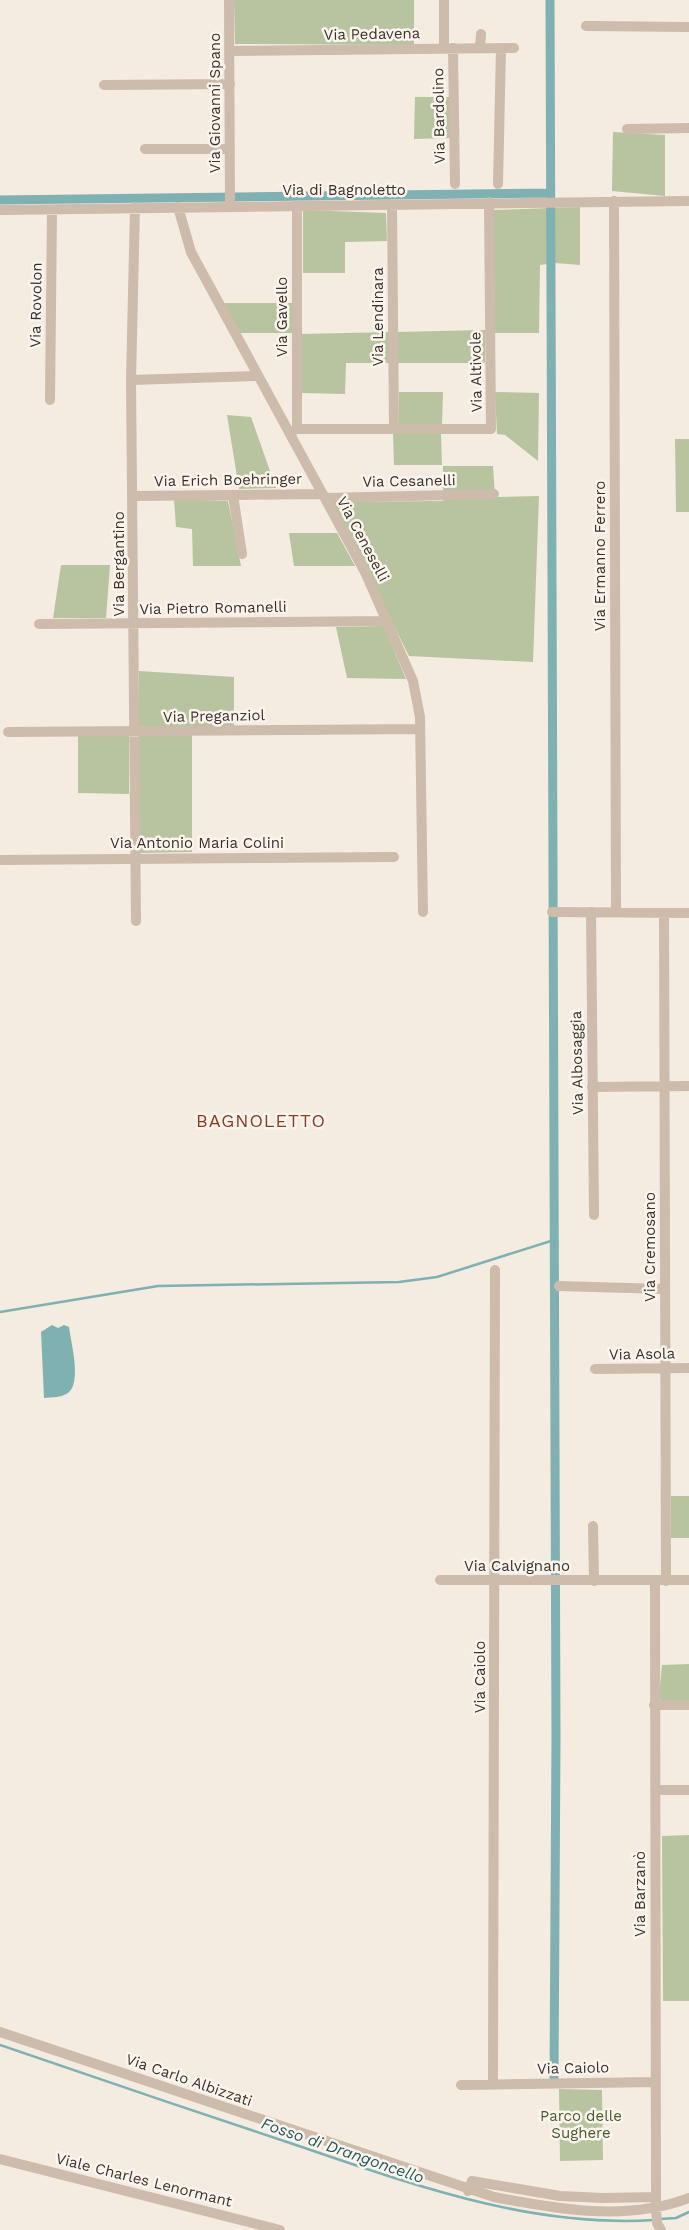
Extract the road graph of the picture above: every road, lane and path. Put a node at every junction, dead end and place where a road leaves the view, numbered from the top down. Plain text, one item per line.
1 (229, 0) edge
2 (444, 0) edge
3 (586, 26) dead end
4 (689, 27) edge
5 (482, 34) dead end
6 (448, 48) junction
7 (480, 48) junction
8 (501, 48) junction
9 (514, 48) dead end
10 (229, 50) junction
11 (230, 84) junction
12 (104, 85) dead end
13 (627, 128) dead end
14 (689, 128) edge
15 (145, 148) dead end
16 (230, 149) junction
17 (455, 184) dead end
18 (498, 184) dead end
19 (230, 200) junction
20 (614, 201) junction
21 (689, 201) edge
22 (489, 202) junction
23 (297, 205) junction
24 (392, 205) junction
25 (135, 207) junction
26 (178, 207) junction
27 (0, 210) edge
28 (52, 210) junction
29 (258, 376) junction
30 (131, 380) junction
31 (50, 400) dead end
32 (394, 428) junction
33 (293, 431) junction
34 (233, 494) junction
35 (494, 494) dead end
36 (134, 496) junction
37 (324, 496) junction
38 (242, 554) dead end
39 (387, 621) junction
40 (39, 624) dead end
41 (134, 624) junction
42 (420, 728) junction
43 (8, 732) dead end
44 (133, 732) junction
45 (394, 856) dead end
46 (136, 858) junction
47 (0, 860) edge
48 (423, 912) dead end
49 (552, 912) dead end
50 (591, 912) junction
51 (616, 912) junction
52 (664, 913) junction
53 (689, 913) edge
54 (136, 921) dead end
55 (664, 1086) junction
56 (689, 1086) edge
57 (592, 1087) junction
58 (594, 1215) dead end
59 (495, 1270) dead end
60 (559, 1286) dead end
61 (664, 1289) junction
62 (665, 1368) junction
63 (689, 1368) edge
64 (595, 1369) dead end
65 (593, 1526) dead end
66 (440, 1580) dead end
67 (495, 1580) junction
68 (655, 1580) junction
69 (666, 1580) junction
70 (689, 1580) edge
71 (594, 1581) junction
72 (654, 1705) junction
73 (689, 1705) edge
74 (655, 1790) junction
75 (689, 1790) edge
76 (0, 2032) edge
77 (654, 2082) junction
78 (493, 2084) junction
79 (461, 2085) dead end
80 (0, 2159) edge
81 (468, 2191) junction
82 (656, 2197) junction
83 (689, 2198) edge
84 (658, 2218) edge
85 (280, 2230) edge

1 - 10 street, Via Giovanni Spano
2 - 6 street, Via Bardolino
3 - 4 street
5 - 7 street
6 - 7 street, Via Pedavena
6 - 10 street, Via Pedavena
6 - 17 street, Via Bardolino
7 - 8 street, Via Pedavena
8 - 9 street, Via Pedavena
8 - 18 street
10 - 11 street, Via Giovanni Spano
11 - 12 street
11 - 16 street, Via Giovanni Spano
13 - 14 street
15 - 16 street
16 - 19 street, Via Giovanni Spano
19 - 23 street, Via di Bagnoletto
19 - 26 street, Via di Bagnoletto
20 - 21 street, Via di Bagnoletto
20 - 22 street, Via di Bagnoletto
20 - 51 street, Via Ermanno Ferrero
22 - 24 street, Via di Bagnoletto
22 - 32 street, Via Altivole
23 - 24 street, Via di Bagnoletto
23 - 33 street, Via Gavello
24 - 32 street, Via Lendinara
25 - 26 street, Via di Bagnoletto
25 - 28 street, Via di Bagnoletto
25 - 30 street, Via Bergantino
26 - 29 street, Via Ceneselli
27 - 28 street, Via di Bagnoletto
28 - 31 street, Via Rovolon
29 - 30 street
29 - 33 street, Via Ceneselli
30 - 36 street, Via Bergantino
32 - 33 street, Via Altivole
33 - 37 street, Via Ceneselli
34 - 36 street, Via Erich Boehringer
34 - 37 street, Via Erich Boehringer
34 - 38 street
35 - 37 street, Via Cesanelli
36 - 41 street, Via Bergantino
37 - 39 street, Via Ceneselli
39 - 41 street, Via Pietro Romanelli
39 - 42 street, Via Ceneselli
40 - 41 street, Via Pietro Romanelli
41 - 44 street, Via Bergantino
42 - 44 street, Via Preganziol
42 - 48 street, Via Ceneselli
43 - 44 street, Via Preganziol
44 - 46 street, Via Bergantino
45 - 46 street, Via Antonio Maria Colini
46 - 47 street, Via Antonio Maria Colini
46 - 54 street, Via Bergantino
49 - 50 street
50 - 51 street
50 - 57 street, Via Albosaggia
51 - 52 street
52 - 53 street
52 - 55 street, Via Cremosano
55 - 56 street
55 - 57 street
55 - 61 street, Via Cremosano
57 - 58 street, Via Albosaggia
59 - 67 street, Via Caiolo
60 - 61 street
61 - 62 street, Via Cremosano
62 - 63 street, Via Asola
62 - 64 street, Via Asola
62 - 69 street, Via Cremosano
65 - 71 street
66 - 67 street, Via Calvignano
67 - 71 street, Via Calvignano
67 - 78 street, Via Caiolo
68 - 69 street, Via Calvignano
68 - 71 street, Via Calvignano
68 - 72 street, Via Barzanò
69 - 70 street, Via Calvignano
72 - 73 street
72 - 74 street, Via Barzanò
74 - 75 street
74 - 77 street, Via Barzanò
76 - 81 street, Via Carlo Albizzati
77 - 78 street, Via Caiolo
77 - 82 street, Via Barzanò
78 - 79 street, Via Caiolo
80 - 85 street, Viale Charles Lenormant
81 - 82 street
81 - 84 street, Via Carlo Albizzati
82 - 84 street, Via Barzanò
83 - 84 street, Via Carlo Albizzati

